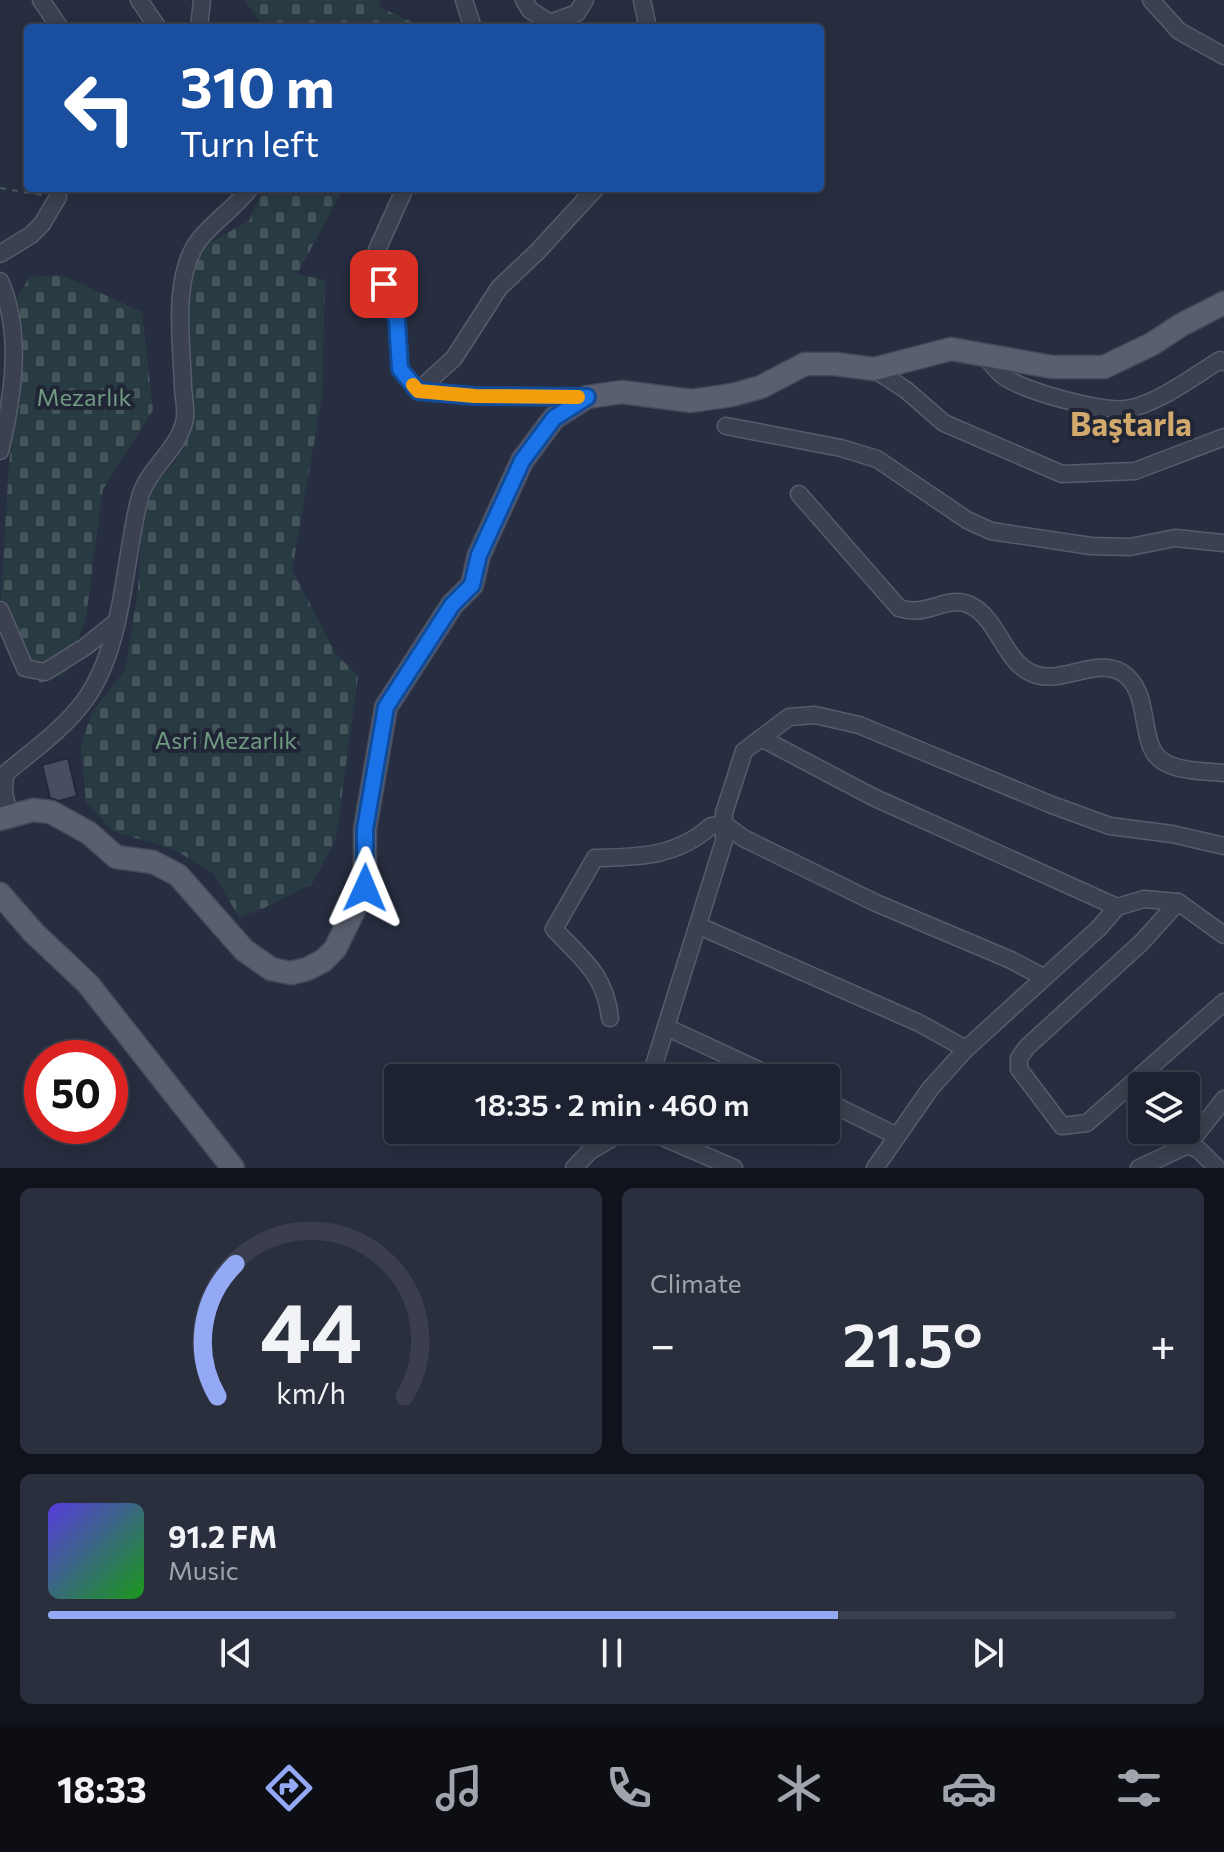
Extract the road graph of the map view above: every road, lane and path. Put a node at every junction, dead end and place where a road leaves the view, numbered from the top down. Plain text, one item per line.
1 (41, 0) edge
2 (139, 0) edge
3 (202, 0) edge
4 (464, 0) edge
5 (524, 0) edge
6 (585, 0) edge
7 (642, 0) edge
8 (1151, 0) edge
9 (57, 24) edge
10 (155, 24) edge
11 (199, 24) edge
12 (472, 24) edge
13 (647, 24) edge
14 (1224, 56) edge
15 (0, 188) edge
16 (24, 192) edge
17 (26, 192) edge
18 (247, 192) edge
19 (403, 192) edge
20 (592, 192) edge
21 (58, 197) joint
22 (0, 254) edge
23 (0, 281) edge
24 (1224, 303) edge
25 (985, 356) junction
26 (1224, 362) edge
27 (874, 369) junction
28 (418, 391) junction
29 (587, 397) junction
30 (726, 426) dead end
31 (1224, 437) edge
32 (0, 451) edge
33 (799, 494) dead end
34 (1224, 543) edge
35 (0, 610) edge
36 (116, 622) junction
37 (761, 738) junction
38 (1224, 773) edge
39 (4, 818) edge
40 (726, 825) junction
41 (1224, 846) edge
42 (0, 894) edge
43 (1178, 902) junction
44 (1117, 907) junction
45 (699, 926) junction
46 (1224, 935) edge
47 (1043, 977) junction
48 (1224, 1002) edge
49 (610, 1018) dead end
50 (668, 1028) junction
51 (966, 1049) junction
52 (655, 1064) edge
53 (746, 1064) edge
54 (1224, 1099) edge
55 (840, 1108) edge
56 (897, 1136) junction
57 (602, 1144) edge
58 (678, 1144) edge
59 (1188, 1145) junction
60 (233, 1168) edge
61 (574, 1168) edge
62 (734, 1168) edge
63 (875, 1168) edge
64 (1139, 1168) edge
65 (1217, 1168) edge

1 - 9 street
2 - 10 street
3 - 11 street
4 - 12 street
5 - 6 street
7 - 13 street
8 - 14 street
15 - 16 path
17 - 21 path
18 - 36 street
19 - 28 street
20 - 28 street
21 - 22 street
23 - 32 street
24 - 25 main road
25 - 26 street
25 - 27 main road
27 - 29 main road
27 - 31 street
28 - 29 street
29 - 39 main road
30 - 34 street
33 - 38 street
35 - 36 street
36 - 39 street
37 - 40 street
37 - 41 street
37 - 44 street
40 - 45 street
40 - 47 street
40 - 49 street
42 - 60 main road
43 - 44 street
43 - 46 street
43 - 48 street
44 - 47 street
45 - 50 street
45 - 51 street
47 - 51 street
50 - 52 street
50 - 53 street
51 - 56 street
54 - 59 street
55 - 56 street
56 - 63 street
57 - 61 street
58 - 62 street
59 - 64 street
59 - 65 street

